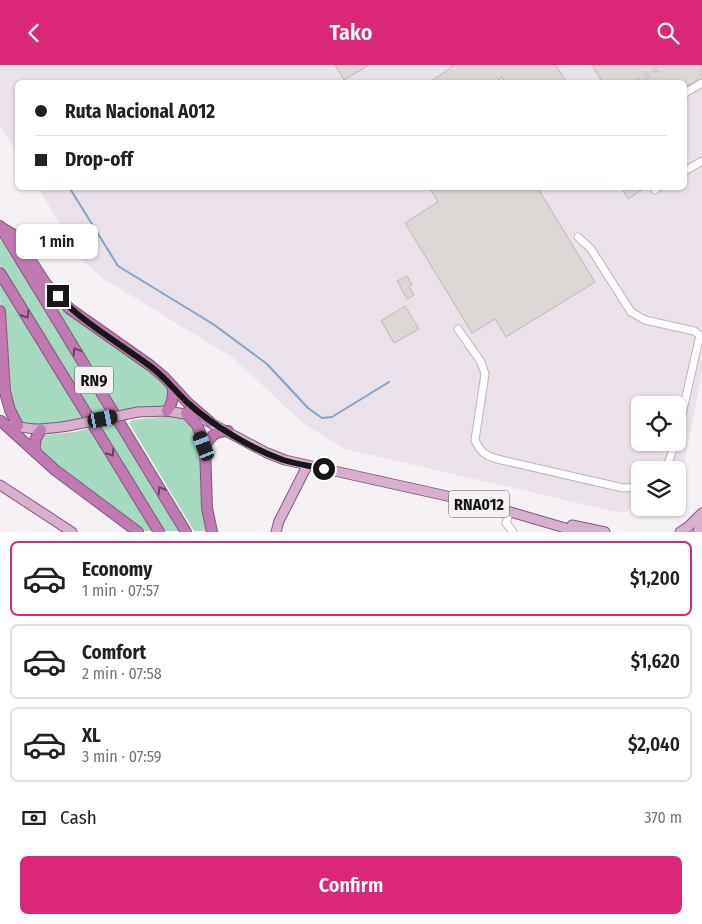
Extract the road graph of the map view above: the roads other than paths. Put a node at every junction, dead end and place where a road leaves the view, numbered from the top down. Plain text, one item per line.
1 (702, 83) edge
2 (687, 92) edge
3 (702, 161) edge
4 (687, 170) edge
5 (0, 227) edge
6 (578, 237) dead end
7 (0, 273) edge
8 (0, 311) edge
9 (458, 329) dead end
10 (173, 387) junction
11 (5, 392) junction
12 (686, 396) edge
13 (0, 403) edge
14 (168, 411) junction
15 (186, 413) junction
16 (0, 421) edge
17 (210, 422) junction
18 (18, 426) junction
19 (41, 430) junction
20 (228, 431) junction
21 (204, 446) junction
22 (36, 453) junction
23 (307, 465) junction
24 (0, 485) edge
25 (631, 488) edge
26 (510, 511) junction
27 (702, 514) edge
28 (530, 516) junction
29 (72, 531) edge
30 (138, 531) edge
31 (159, 531) edge
32 (186, 531) edge
33 (212, 531) edge
34 (276, 531) edge
35 (513, 531) edge
36 (579, 531) edge
37 (605, 531) edge
38 (680, 531) edge
39 (698, 531) edge

1 - 2 street
3 - 4 street
5 - 10 highway
32 -> 5 highway, RN9
6 - 12 street
7 -> 31 highway, RN9
8 - 11 highway
9 - 25 street
10 - 14 highway
10 - 17 highway
11 - 13 highway
11 - 18 highway
14 - 15 main road, RNA012
14 - 19 main road, RNA012, bridge
15 - 17 main road, RNA012
15 - 21 highway
16 - 18 main road
16 - 22 highway
17 - 20 main road, RNA012
18 - 19 main road, RNA012
19 - 22 highway
20 - 21 highway
20 - 23 main road, RNA012
21 - 33 highway
22 - 30 highway
23 - 26 main road, RNA012
23 - 34 main road
24 - 29 main road
26 - 28 main road, RNA012
26 - 35 street
27 - 38 main road
27 - 39 main road
28 - 36 main road, RNA012
28 - 37 main road, RNA012

